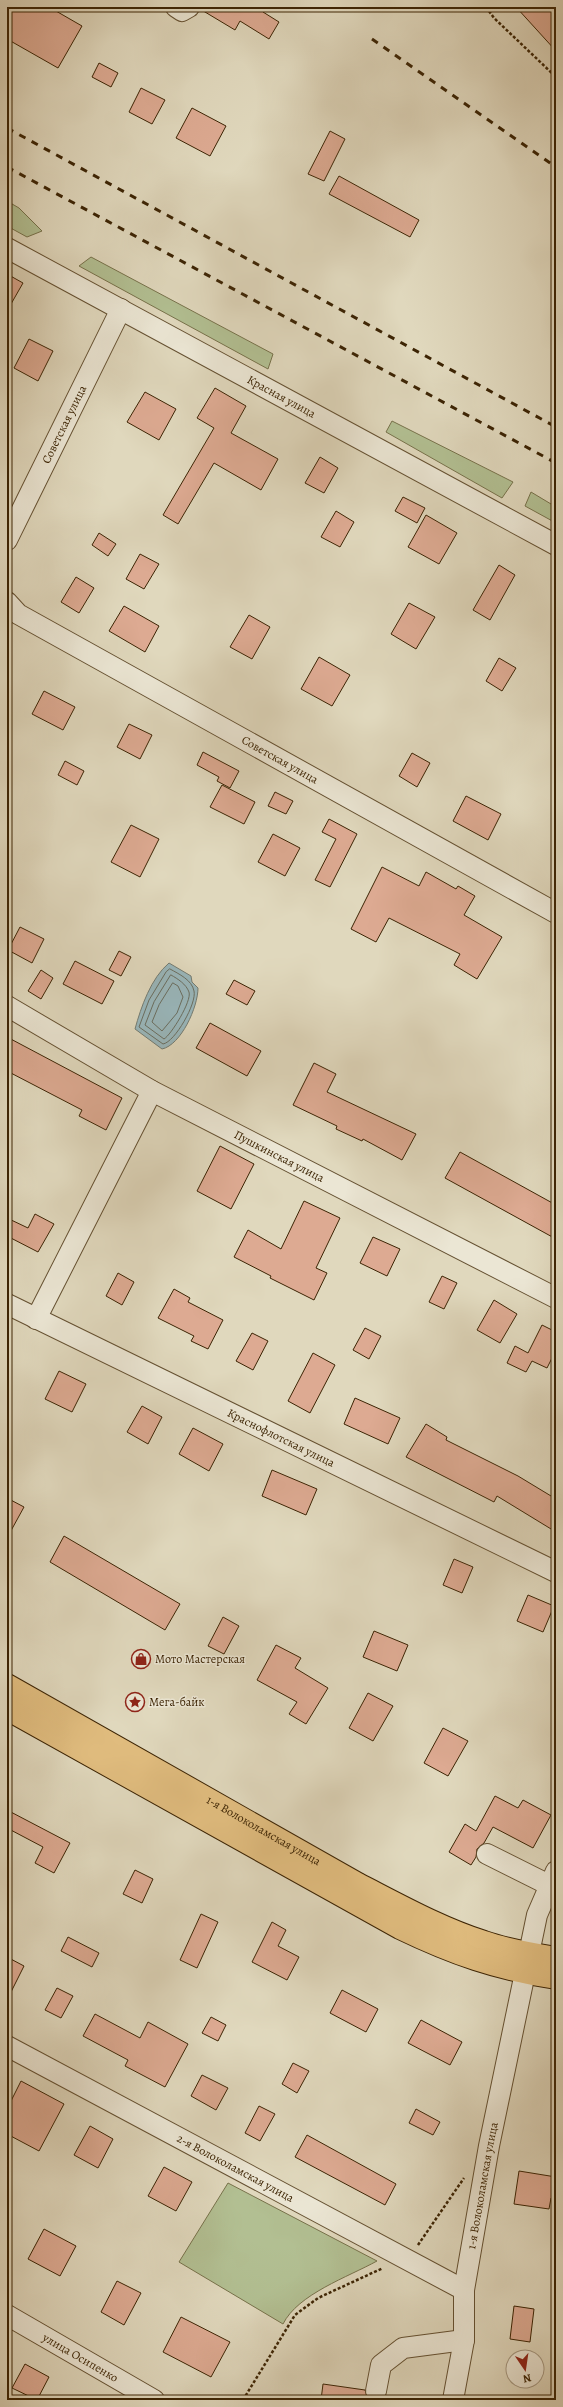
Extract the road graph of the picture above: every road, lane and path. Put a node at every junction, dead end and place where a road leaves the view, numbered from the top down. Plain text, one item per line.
1 (176, 7) edge
2 (189, 7) edge
3 (486, 7) edge
4 (556, 77) edge
5 (7, 248) edge
6 (121, 309) junction
7 (7, 540) edge
8 (556, 546) edge
9 (7, 602) edge
10 (556, 913) edge
11 (7, 1006) edge
12 (152, 1091) junction
13 (556, 1298) edge
14 (7, 1304) edge
15 (36, 1319) junction
16 (556, 1572) edge
17 (7, 1685) edge
18 (7, 1709) edge
19 (487, 1854) dead end
20 (553, 1878) edge
21 (556, 1958) edge
22 (528, 1963) junction
23 (556, 1978) edge
24 (556, 2016) edge
25 (555, 2023) dead end
26 (7, 2046) edge
27 (466, 2174) dead end
28 (404, 2260) junction
29 (464, 2290) junction
30 (7, 2315) edge
31 (464, 2340) junction
32 (376, 2391) dead end
33 (154, 2400) edge
34 (243, 2400) edge
35 (453, 2400) edge

1 - 2 street
3 - 4 path
5 - 6 street, Красная улица
6 - 7 street, Советская улица
6 - 8 street, Красная улица
9 - 10 street, Советская улица
11 - 12 street, Пушкинская улица
12 - 13 street, Пушкинская улица
12 - 15 street
14 - 15 street, Краснофлотская улица
15 - 16 street, Краснофлотская улица
17 - 22 main road, 1-я Волоколамская улица
18 - 22 main road, 1-я Волоколамская улица
19 - 20 street
20 - 22 street
21 - 22 main road, 1-я Волоколамская улица
22 - 23 main road, 1-я Волоколамская улица
22 - 29 street, 1-я Волоколамская улица
24 - 25 path
26 - 28 street, 2-я Волоколамская улица
27 - 28 path
28 - 29 street, 2-я Волоколамская улица
28 - 34 path
29 - 31 street, 1-я Волоколамская улица
30 - 33 street, улица Осипенко
31 - 32 street
31 - 35 street, 1-я Волоколамская улица

